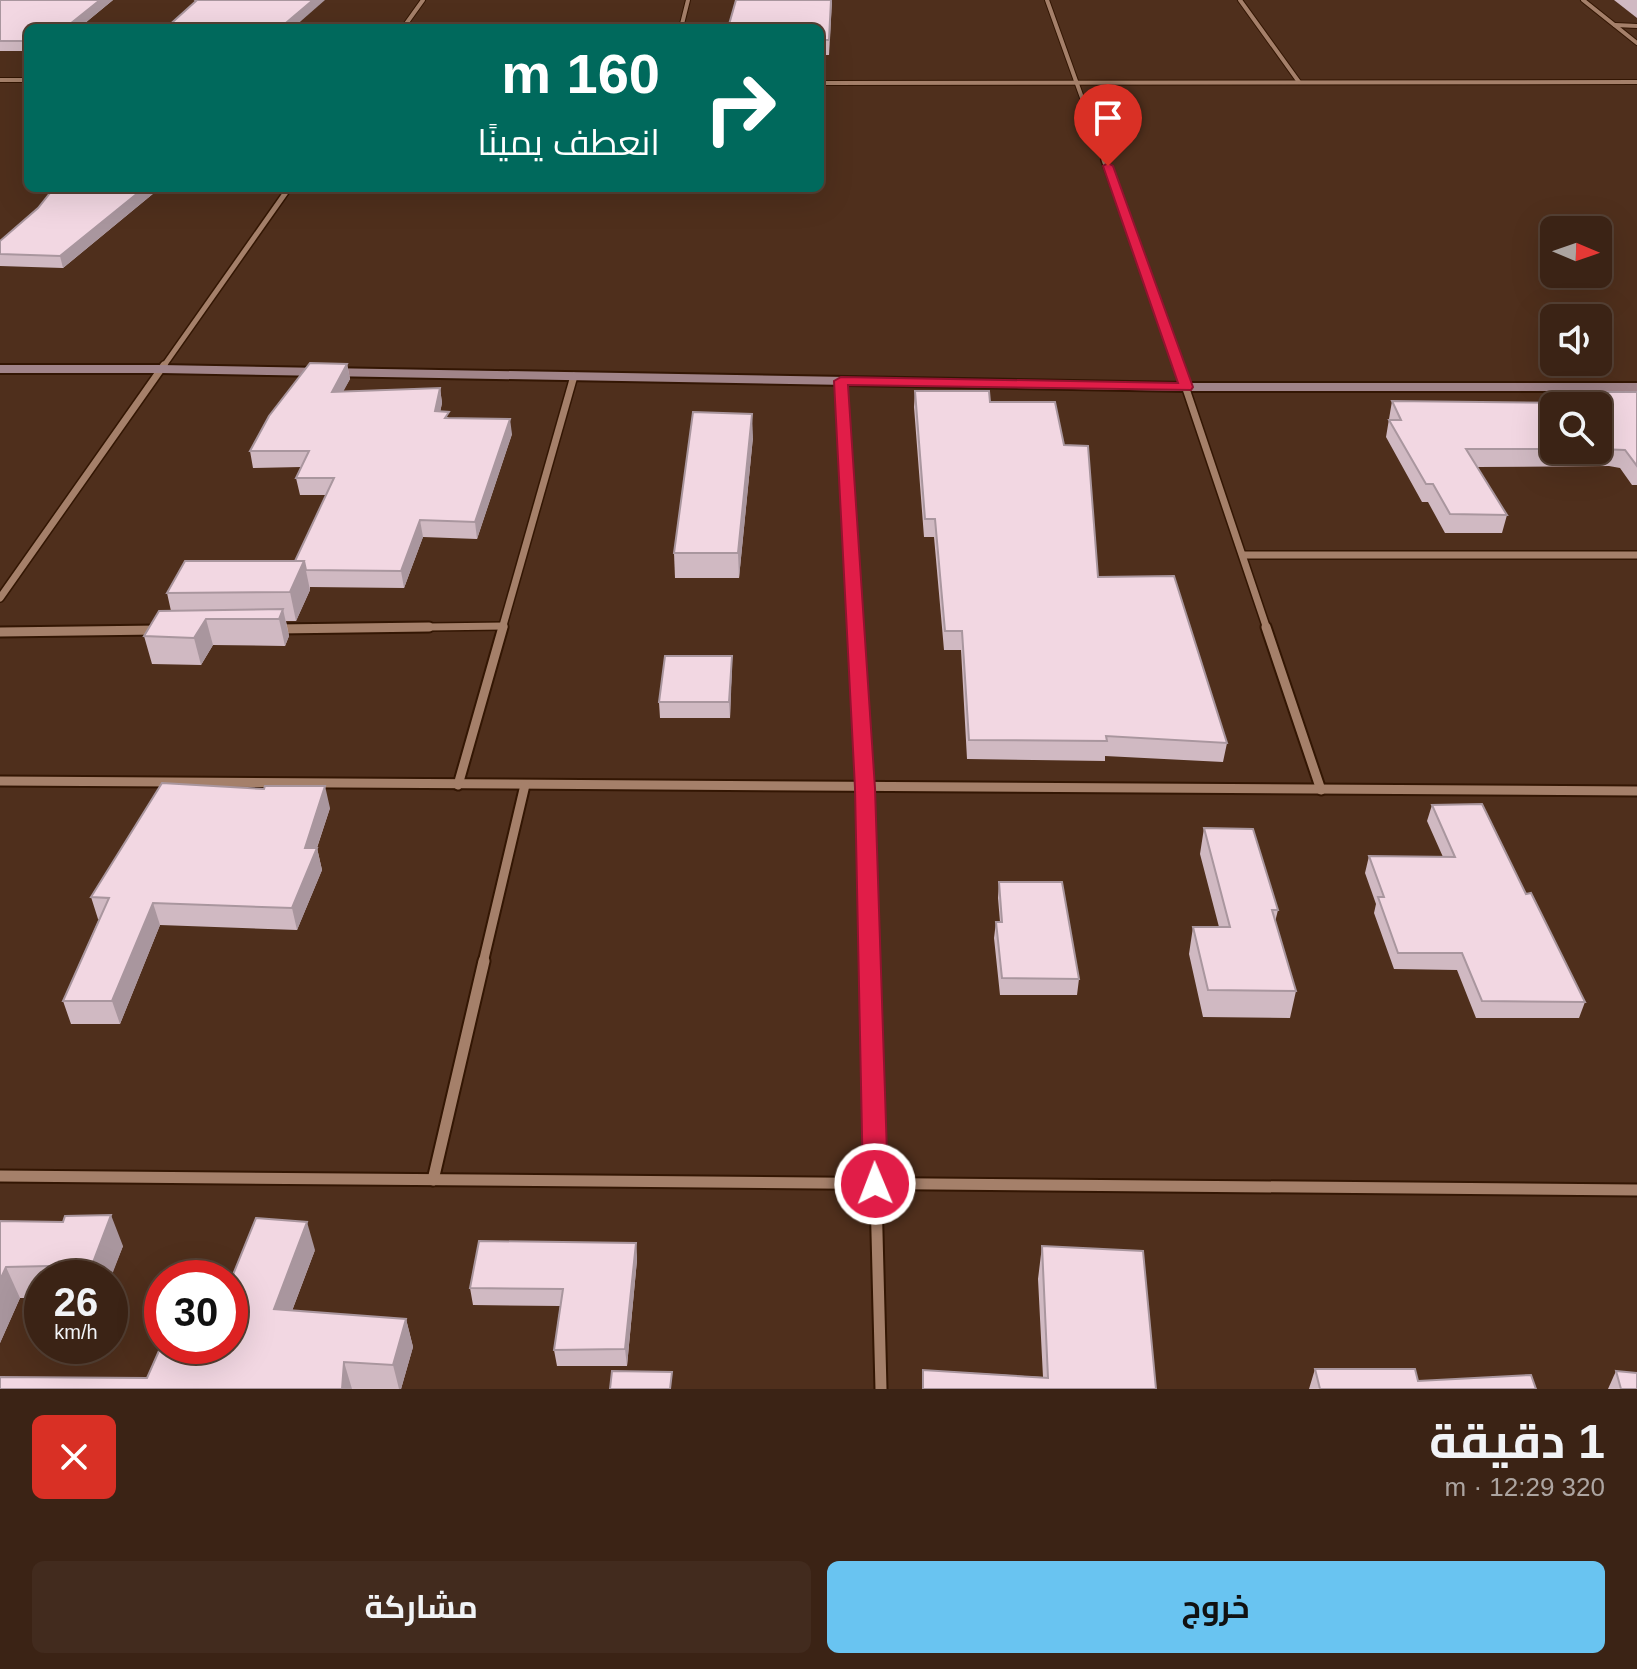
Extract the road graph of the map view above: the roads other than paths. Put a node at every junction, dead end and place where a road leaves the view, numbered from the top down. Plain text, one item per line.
1 (423, 0) edge
2 (688, 0) edge
3 (1047, 0) edge
4 (1240, 0) edge
5 (1583, 0) edge
6 (406, 24) edge
7 (682, 24) edge
8 (1615, 25) junction
9 (1637, 26) edge
10 (1637, 43) edge
11 (0, 80) edge
12 (24, 80) edge
13 (1299, 82) junction
14 (1637, 82) edge
15 (824, 83) edge
16 (1078, 83) junction
17 (286, 192) edge
18 (0, 369) edge
19 (161, 369) junction
20 (574, 376) junction
21 (841, 381) junction
22 (1186, 387) junction
23 (1637, 387) edge
24 (1243, 555) junction
25 (1637, 555) edge
26 (0, 598) edge
27 (504, 626) junction
28 (268, 629) edge
29 (173, 630) edge
30 (0, 632) edge
31 (0, 781) edge
32 (458, 785) junction
33 (525, 785) junction
34 (865, 788) junction
35 (1321, 790) junction
36 (1637, 791) edge
37 (0, 1176) edge
38 (433, 1180) junction
39 (875, 1184) junction
40 (1637, 1190) edge
41 (881, 1389) edge

1 - 6 street
2 - 7 street
3 - 16 street
4 - 13 street
5 - 8 street
8 - 9 street
8 - 10 street
11 - 12 street
13 - 14 street
13 - 16 street
15 - 16 street
16 - 22 street
17 - 19 street
18 - 19 street
19 - 20 street
19 - 26 street
20 - 21 street
20 - 27 street
21 - 22 street
21 - 34 street
22 - 23 street
22 - 24 street
24 - 25 street
24 - 35 street
27 - 28 street
27 - 32 street
29 - 30 street
31 - 32 street
32 - 33 street
33 - 34 street
33 - 38 street
34 - 35 street
34 - 39 street
35 - 36 street
37 - 38 street
38 - 39 street
39 - 40 street
39 - 41 street

